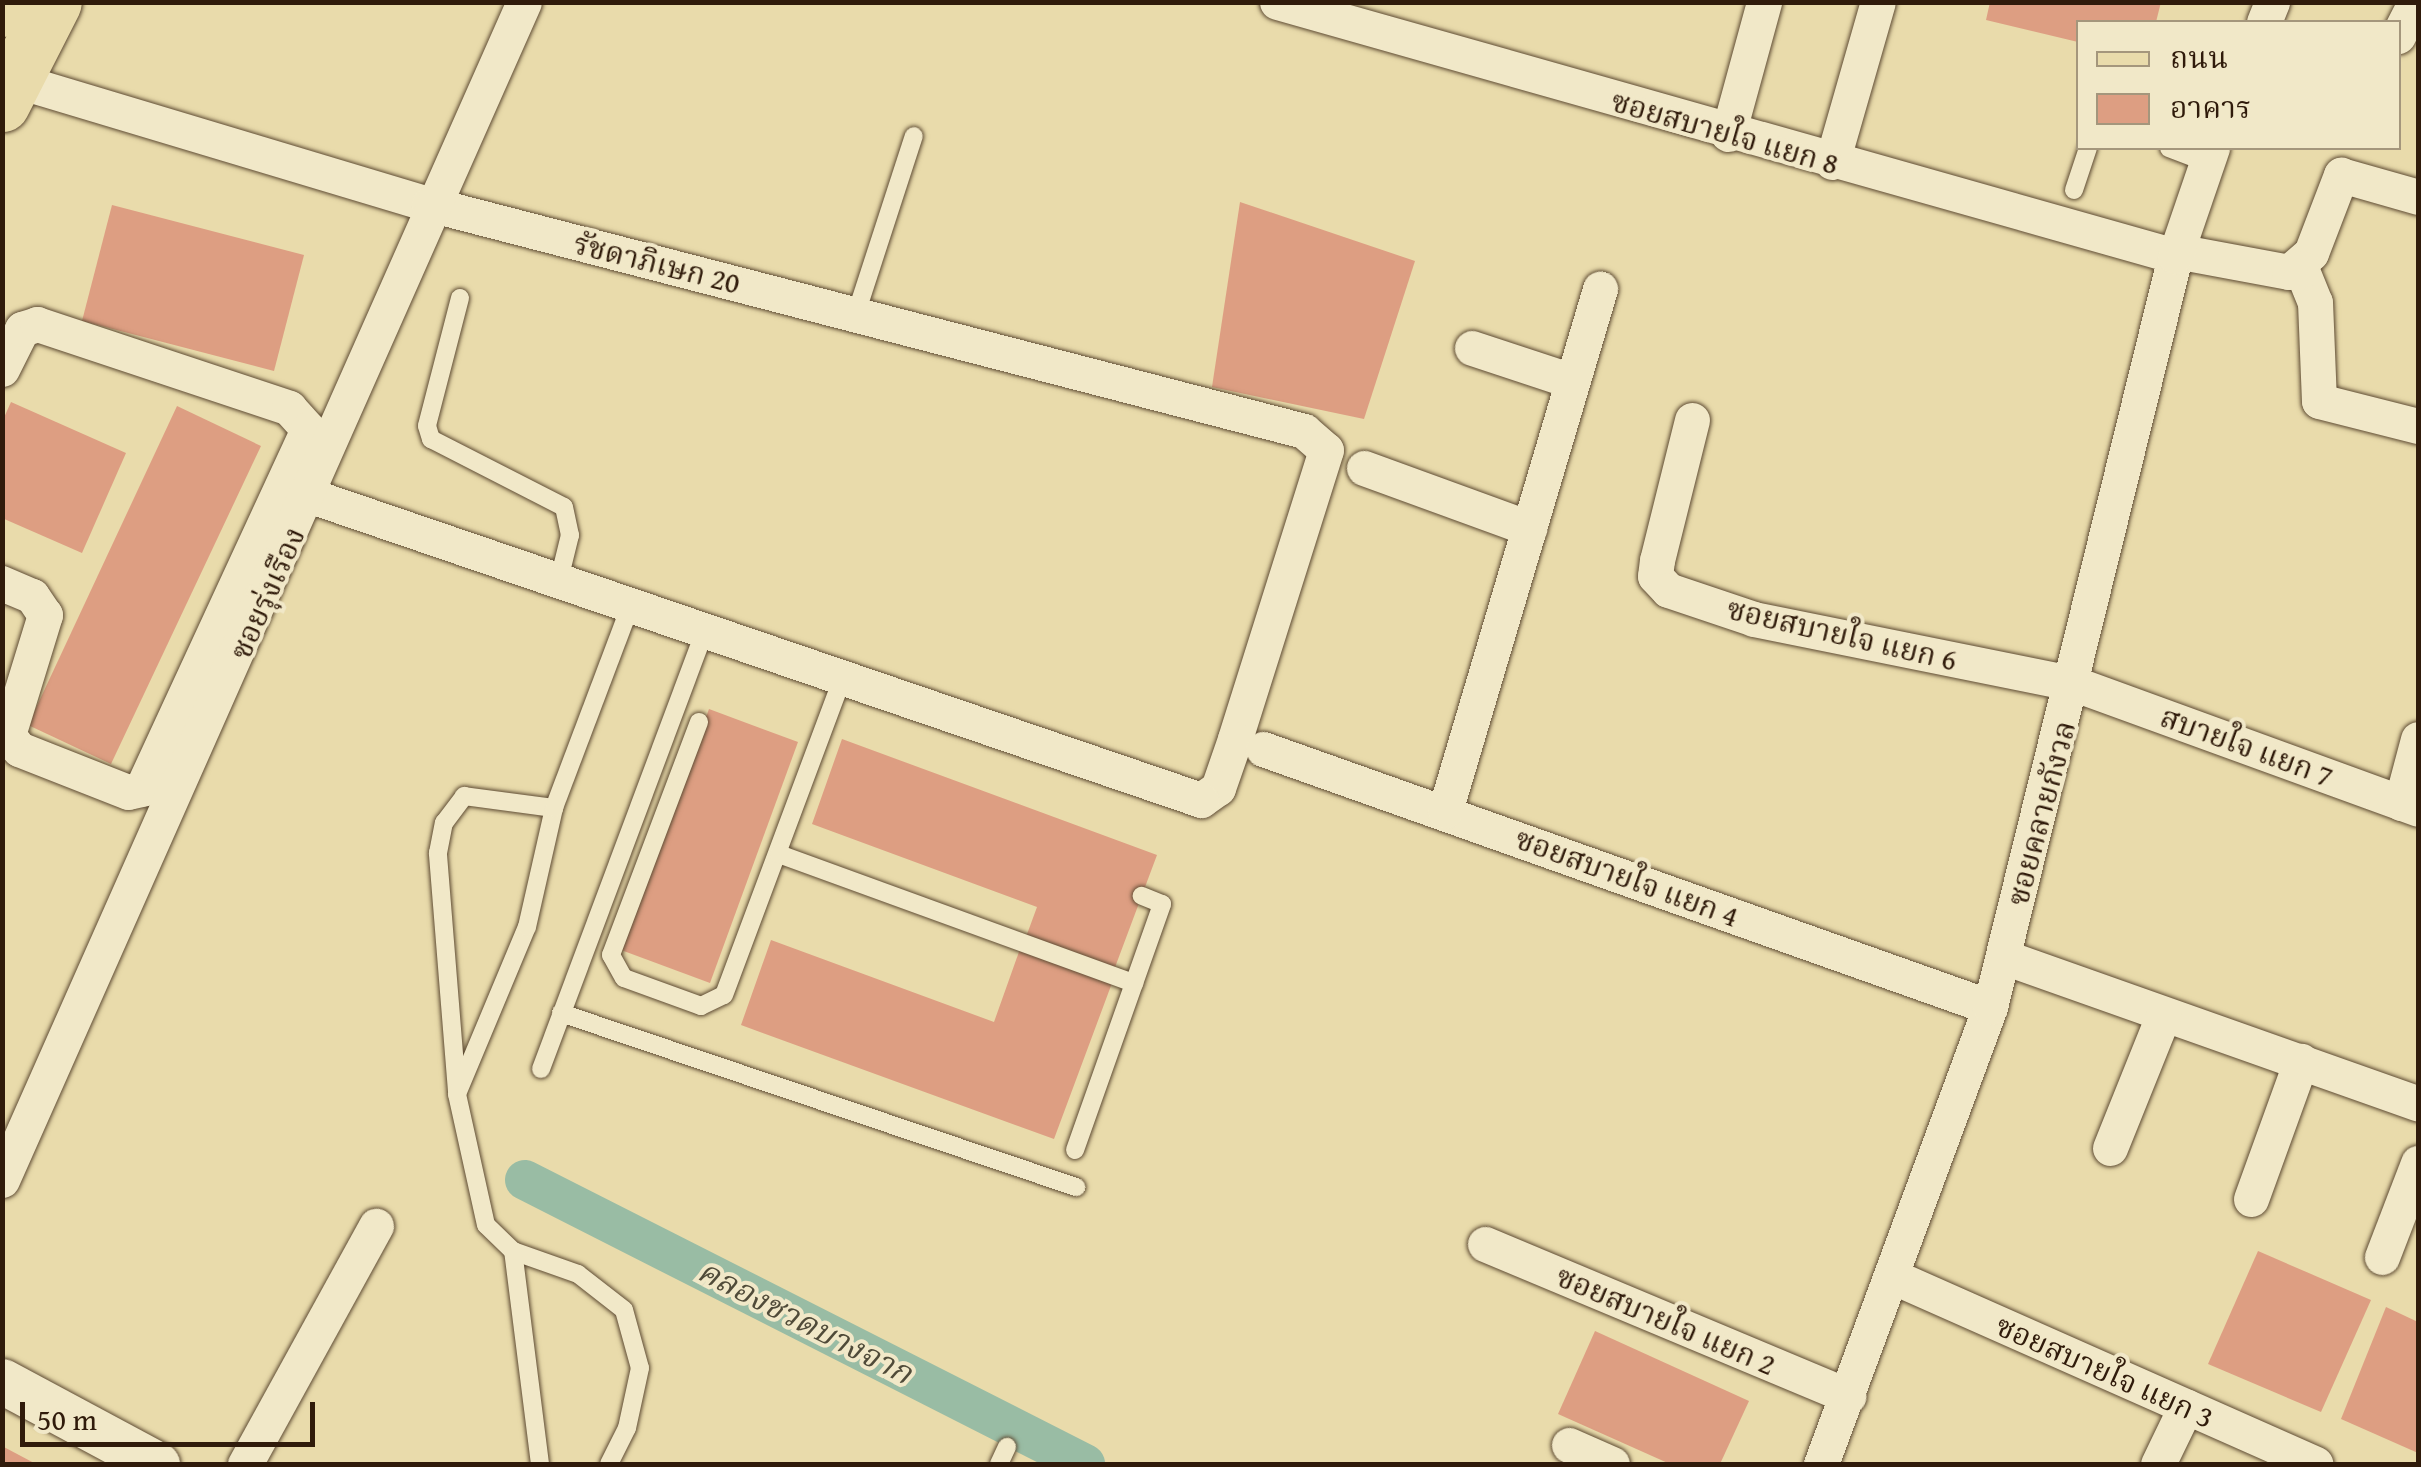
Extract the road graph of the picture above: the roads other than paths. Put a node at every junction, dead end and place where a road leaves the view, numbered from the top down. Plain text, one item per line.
1 (6, 2) edge
2 (54, 2) edge
3 (524, 2) edge
4 (1277, 2) edge
5 (1764, 2) edge
6 (1878, 2) edge
7 (2414, 2) edge
8 (2, 10) edge
9 (2401, 30) edge
10 (8, 92) edge
11 (1728, 134) junction
12 (914, 136) dead end
13 (2087, 150) edge
14 (2180, 150) edge
15 (2209, 155) edge
16 (2347, 161) edge
17 (1832, 162) junction
18 (2074, 190) dead end
19 (2418, 197) edge
20 (429, 204) junction
21 (2175, 254) junction
22 (2301, 268) junction
23 (1600, 289) dead end
24 (460, 298) dead end
25 (856, 314) junction
26 (1472, 348) dead end
27 (2, 369) edge
28 (1572, 381) junction
29 (1692, 420) dead end
30 (2418, 426) edge
31 (1364, 468) dead end
32 (310, 496) junction
33 (1529, 528) junction
34 (2, 583) edge
35 (558, 584) junction
36 (629, 610) junction
37 (703, 636) junction
38 (841, 682) junction
39 (2075, 684) junction
40 (699, 722) dead end
41 (2418, 739) edge
42 (1264, 750) dead end
43 (2410, 806) edge
44 (554, 808) junction
45 (1444, 811) junction
46 (778, 854) junction
47 (1142, 896) dead end
48 (2004, 957) junction
49 (1134, 983) junction
50 (1990, 1007) junction
51 (560, 1013) junction
52 (2164, 1014) junction
53 (2302, 1061) junction
54 (542, 1068) dead end
55 (457, 1094) junction
56 (2418, 1104) edge
57 (2110, 1148) dead end
58 (1074, 1150) dead end
59 (2418, 1163) edge
60 (2, 1180) edge
61 (1076, 1187) dead end
62 (2251, 1199) dead end
63 (376, 1226) dead end
64 (1485, 1244) dead end
65 (513, 1251) junction
66 (2382, 1257) dead end
67 (1894, 1277) junction
68 (2, 1381) edge
69 (1848, 1396) junction
70 (2186, 1406) junction
71 (1570, 1445) dead end
72 (158, 1464) edge
73 (246, 1464) edge
74 (540, 1464) edge
75 (608, 1464) edge
76 (1612, 1464) edge
77 (1821, 1464) edge
78 (2158, 1464) edge
79 (2316, 1464) edge

1 - 8 main road
2 - 10 main road
3 - 20 street, ซอยรุ่งเรือง
4 - 11 street, ซอยสบายใจ แยก 8
5 - 11 street
6 - 17 street
7 - 9 street
10 - 20 street, รัชดาภิเษก 20
11 - 17 street, ซอยสบายใจ แยก 8
12 - 25 lane
13 - 18 lane
14 - 15 lane
15 - 21 street, ซอยคลายกังวล
16 - 19 street
16 - 22 street
17 - 21 street, ซอยสบายใจ แยก 8
20 - 25 street, รัชดาภิเษก 20
20 - 32 street, ซอยรุ่งเรือง
21 - 22 street, ซอยสบายใจ แยก 8
21 - 39 street, ซอยคลายกังวล
22 - 30 street
23 - 28 street
24 - 35 lane
25 - 38 street, รัชดาภิเษก 20
26 - 28 street
27 - 34 street
28 - 33 street
29 - 39 street, ซอยสบายใจ แยก 6
31 - 33 street
32 - 35 street
32 - 60 street, ซอยรุ่งเรือง
33 - 45 street
35 - 36 street
36 - 37 street
36 - 44 lane
37 - 38 street
37 - 51 lane
38 - 46 lane
39 - 43 street, สบายใจ แยก 7
39 - 48 street, ซอยคลายกังวล
40 - 46 lane
41 - 43 street
42 - 45 street, ซอยสบายใจ แยก 4
44 - 55 lane
44 - 55 lane
45 - 50 street, ซอยสบายใจ แยก 4
46 - 49 lane
47 - 49 lane
48 - 50 street, ซอยคลายกังวล
48 - 52 street
49 - 58 lane
50 - 67 street, ซอยคลายกังวล
51 - 54 lane
51 - 61 lane
52 - 53 street
52 - 57 street
53 - 56 street
53 - 62 street
55 - 65 lane
59 - 66 street
63 - 73 street
64 - 69 street, ซอยสบายใจ แยก 2
65 - 74 lane
65 - 75 lane
67 - 69 street, ซอยคลายกังวล
67 - 70 street, ซอยสบายใจ แยก 3
68 - 72 street
69 - 77 street, ซอยคลายกังวล
70 - 78 street
70 - 79 street, ซอยสบายใจ แยก 3
71 - 76 street

